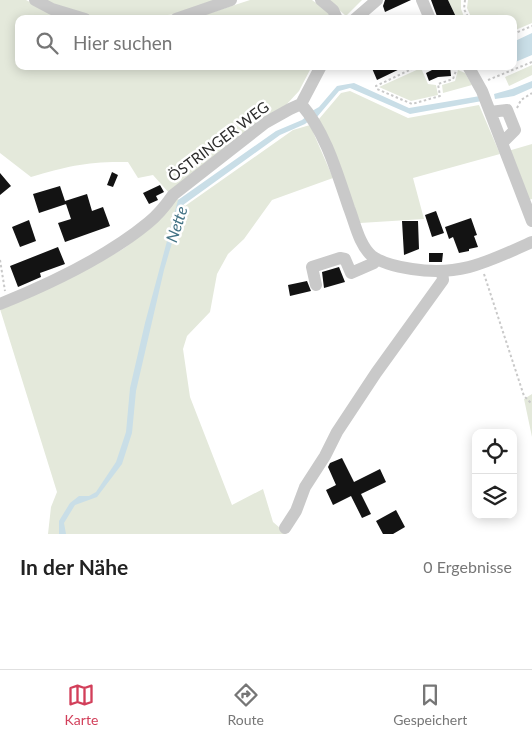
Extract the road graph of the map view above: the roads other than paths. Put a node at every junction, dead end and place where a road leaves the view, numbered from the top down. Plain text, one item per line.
1 (35, 0) edge
2 (230, 0) edge
3 (321, 0) edge
4 (377, 0) edge
5 (422, 0) edge
6 (72, 15) edge
7 (187, 15) edge
8 (335, 15) edge
9 (360, 15) edge
10 (428, 15) edge
11 (319, 70) edge
12 (470, 70) edge
13 (304, 107) junction
14 (489, 110) junction
15 (502, 143) junction
16 (532, 220) edge
17 (532, 242) edge
18 (377, 259) junction
19 (442, 272) junction
20 (316, 285) dead end
21 (3, 303) edge
22 (284, 528) dead end

1 - 6 street
2 - 7 street
3 - 8 street
4 - 9 street
5 - 10 street
11 - 13 street
12 - 14 street
13 - 18 street
13 - 21 street, ÖSTRINGER WEG
14 - 15 street
14 - 15 street
15 - 16 street
17 - 19 street
18 - 19 street
18 - 20 street
19 - 22 street

